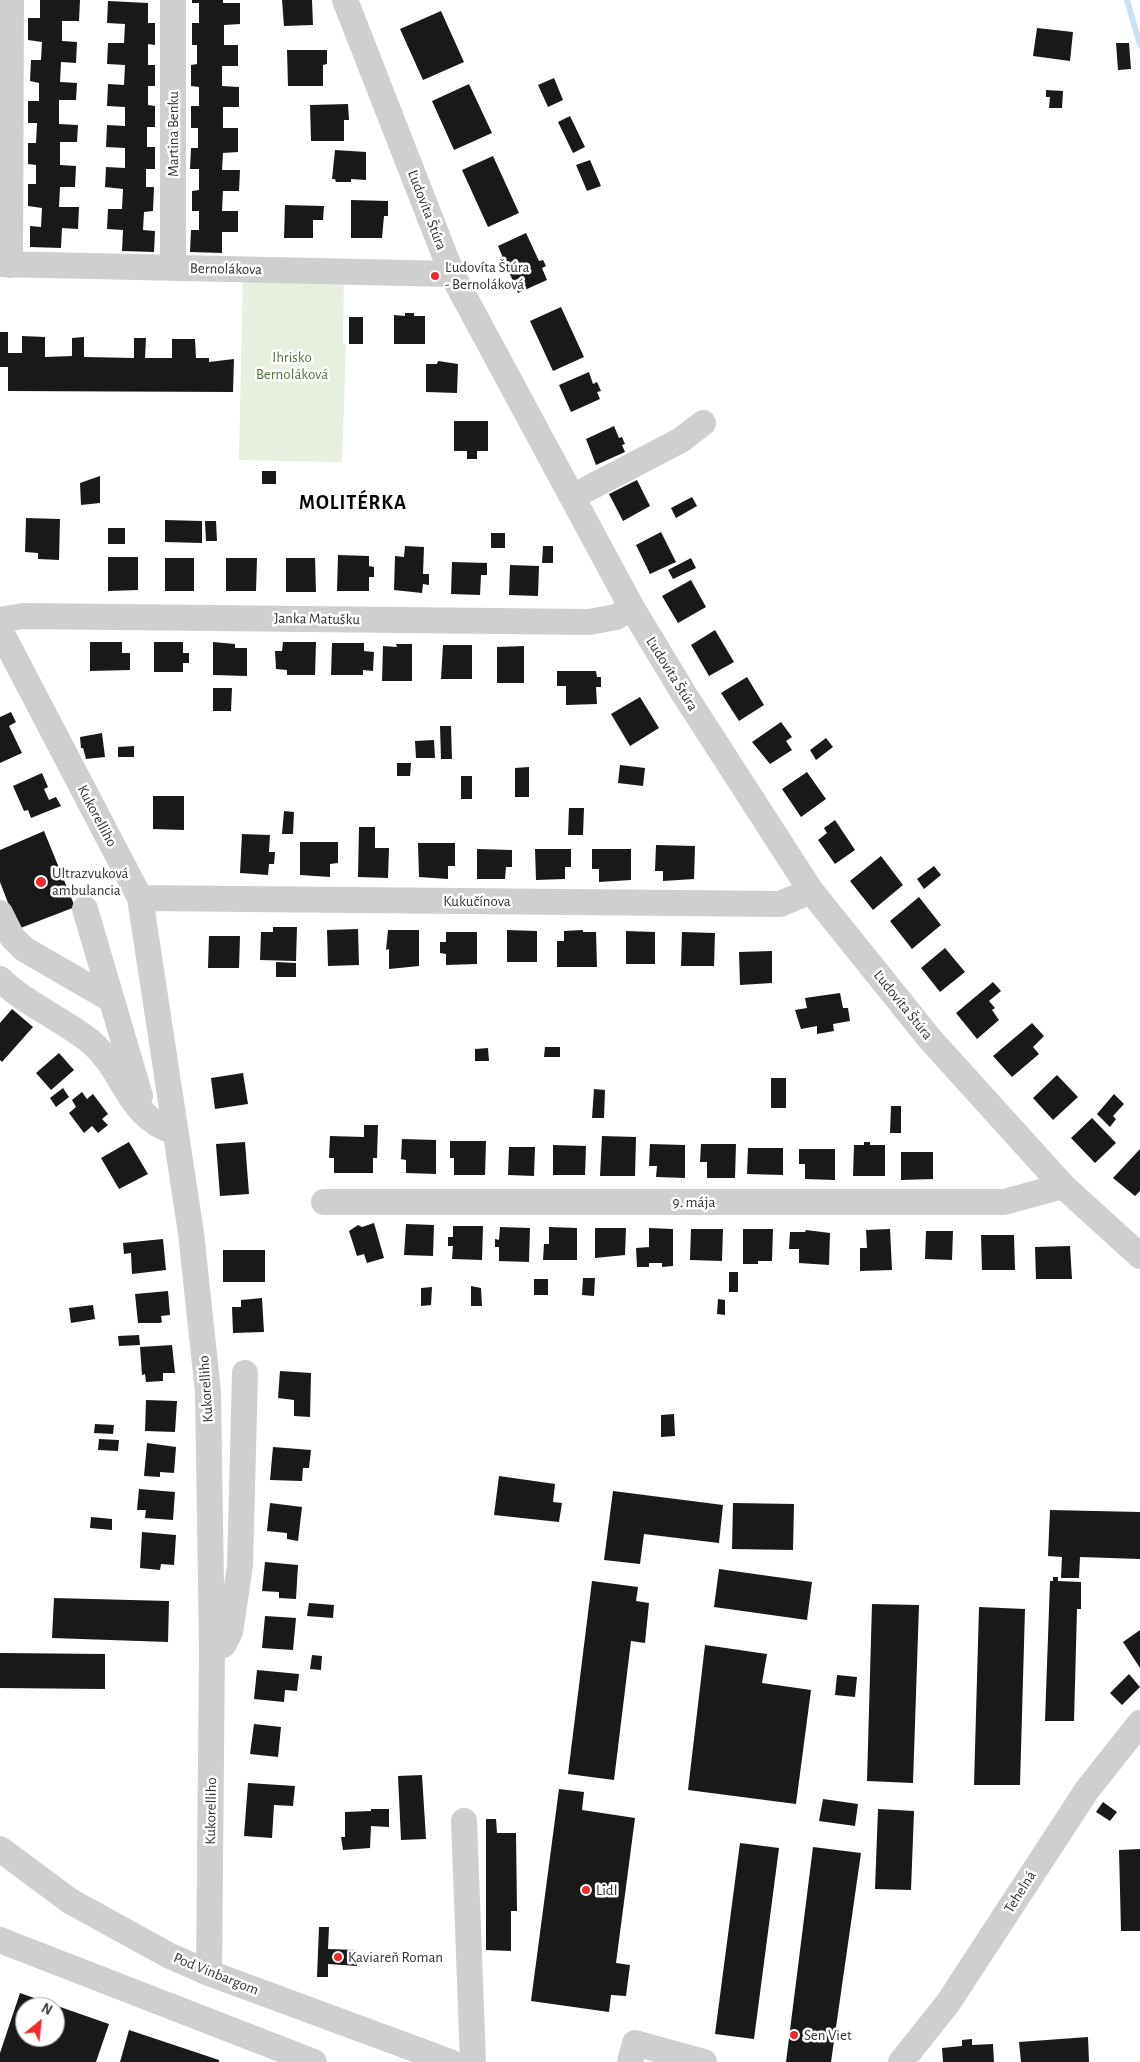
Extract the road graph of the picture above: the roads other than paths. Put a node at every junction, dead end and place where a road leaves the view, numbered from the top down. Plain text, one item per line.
1 (11, 0) edge
2 (173, 0) edge
3 (345, 0) edge
4 (5, 264) edge
5 (173, 268) junction
6 (452, 274) junction
7 (703, 423) dead end
8 (572, 497) junction
9 (632, 608) junction
10 (0, 620) edge
11 (0, 630) edge
12 (811, 891) junction
13 (140, 898) junction
14 (85, 909) dead end
15 (0, 913) edge
16 (0, 978) edge
17 (112, 1000) junction
18 (147, 1118) junction
19 (176, 1132) junction
20 (1063, 1186) junction
21 (324, 1202) dead end
22 (1140, 1256) edge
23 (245, 1373) dead end
24 (212, 1649) junction
25 (1140, 1723) edge
26 (464, 1821) dead end
27 (0, 1849) edge
28 (0, 1940) edge
29 (209, 1973) junction
30 (258, 2052) edge
31 (314, 2062) edge
32 (450, 2062) edge
33 (474, 2062) edge
34 (630, 2062) edge
35 (704, 2062) edge
36 (900, 2062) edge

1 - 4 street
2 - 5 street, Martina Benku
3 - 6 street, Ľudovíta Štúra
4 - 5 street, Bernolákova
5 - 6 street, Bernolákova
6 - 8 street, Ľudovíta Štúra
7 - 8 street
8 - 9 street, Ľudovíta Štúra
9 - 10 street, Janka Matušku
9 - 12 street, Ľudovíta Štúra
11 - 13 street, Kukorelliho
12 - 13 street, Kukučínova
12 - 20 street, Ľudovíta Štúra
13 - 19 street, Kukorelliho
14 - 17 street
15 - 17 street
16 - 18 street
17 - 18 street
18 - 19 street
19 - 24 street, Kukorelliho
20 - 21 street, 9. mája
20 - 22 street, Ľudovíta Štúra
23 - 24 street
24 - 29 street, Kukorelliho
25 - 36 street, Tehelná
26 - 33 street
27 - 29 street, Pod Vinbargom
28 - 30 street
29 - 32 street, Pod Vinbargom
30 - 31 street
34 - 35 street

